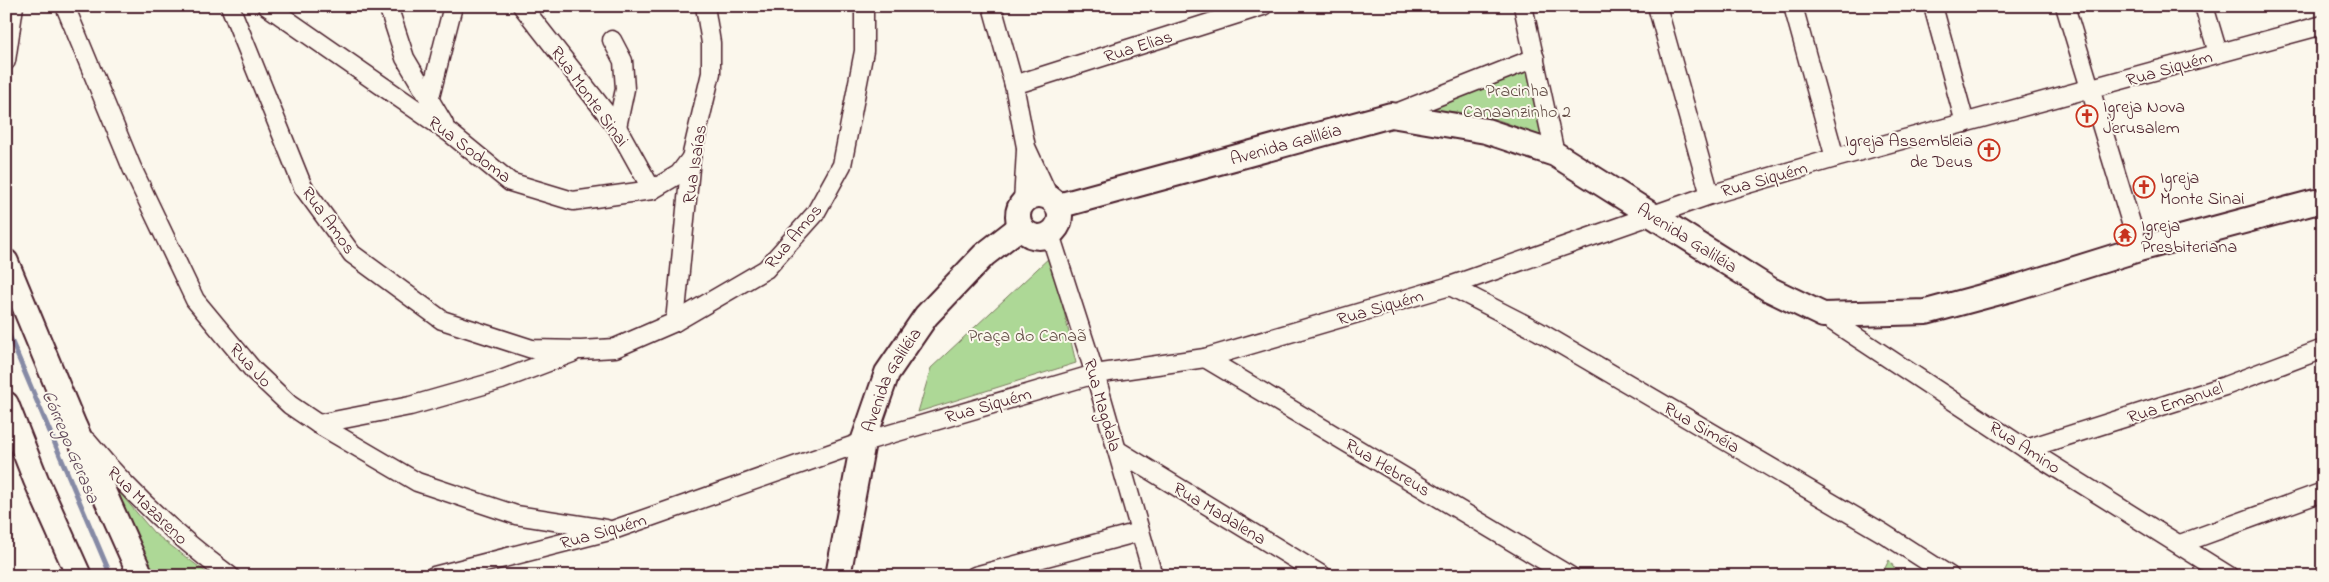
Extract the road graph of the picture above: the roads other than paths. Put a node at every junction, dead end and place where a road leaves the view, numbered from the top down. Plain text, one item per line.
1 (14, 6) edge
2 (66, 6) edge
3 (230, 6) edge
4 (267, 6) edge
5 (388, 6) edge
6 (453, 6) edge
7 (522, 6) edge
8 (705, 6) edge
9 (864, 6) edge
10 (992, 6) edge
11 (1263, 6) edge
12 (1523, 6) edge
13 (1657, 6) edge
14 (1793, 6) edge
15 (1933, 6) edge
16 (2065, 6) edge
17 (2204, 6) edge
18 (2323, 25) edge
19 (612, 40) dead end
20 (2218, 54) junction
21 (1535, 58) junction
22 (6, 61) edge
23 (1014, 85) junction
24 (2089, 91) junction
25 (429, 101) junction
26 (1391, 114) junction
27 (1965, 123) junction
28 (617, 127) junction
29 (450, 133) junction
30 (1026, 147) junction
31 (1555, 154) junction
32 (691, 158) junction
33 (1835, 158) junction
34 (652, 190) junction
35 (1710, 195) junction
36 (1053, 201) junction
37 (1023, 202) junction
38 (2320, 202) edge
39 (1649, 214) junction
40 (1020, 226) junction
41 (1050, 234) junction
42 (2139, 249) junction
43 (6, 262) edge
44 (1450, 286) junction
45 (1823, 315) junction
46 (675, 322) junction
47 (2323, 349) edge
48 (581, 350) junction
49 (1205, 358) junction
50 (1095, 374) junction
51 (6, 404) edge
52 (318, 424) junction
53 (74, 426) junction
54 (863, 442) junction
55 (2026, 449) junction
56 (1117, 450) junction
57 (2323, 492) edge
58 (613, 530) junction
59 (1139, 532) junction
60 (2180, 544) junction
61 (79, 576) edge
62 (141, 576) edge
63 (230, 576) edge
64 (434, 576) edge
65 (838, 576) edge
66 (975, 576) edge
67 (1153, 576) edge
68 (1323, 576) edge
69 (1570, 576) edge
70 (1950, 576) edge
71 (2229, 576) edge

1 - 22 street
2 - 52 street, Rua Jo
3 - 48 street, Rua Amos
4 - 29 street, Rua Sodoma
5 - 25 street
6 - 25 street
7 - 28 street, Rua Monte Sinai
8 - 32 street, Rua Isaías
9 - 46 street, Rua Amos
10 - 23 street
11 - 23 street, Rua Elias
12 - 21 street
13 - 35 street
14 - 33 street
15 - 27 street
16 - 24 street
17 - 20 street
18 - 20 street, Rua Siquém
19 - 28 street
20 - 24 street, Rua Siquém
21 - 26 street
21 - 31 street
23 - 30 street
24 - 27 street, Rua Siquém
24 - 42 street
25 - 29 street
26 - 31 main road, Avenida Galiléia
26 - 36 main road, Avenida Galiléia
27 - 33 street, Rua Siquém
28 - 34 street, Rua Monte Sinai
29 - 34 street, Rua Sodoma
30 - 36 street
30 - 37 street
31 - 39 main road, Avenida Galiléia
32 - 34 street, Rua Sodoma
32 - 46 street, Rua Isaías
33 - 35 street, Rua Siquém
35 - 39 street, Rua Siquém
36 - 37 main road
36 - 41 main road
37 - 40 main road
38 - 42 main road, Avenida Galiléia
39 - 44 street, Rua Siquém
39 - 45 main road, Avenida Galiléia
40 - 41 main road
40 - 54 main road, Avenida Galiléia
41 - 50 street, Rua Magdala
42 - 45 main road, Avenida Galiléia
43 - 53 main road
44 - 49 street, Rua Siquém
44 - 70 street, Rua Siméia
45 - 55 street, Rua Amino
46 - 48 street, Rua Amos
47 - 55 street, Rua Emanuel
48 - 52 street, Rua Amos
49 - 50 street, Rua Siquém
49 - 69 street, Rua Hebreus
50 - 54 street, Rua Siquém
50 - 56 street, Rua Magdala
51 - 61 main road
52 - 58 street, Rua Jo
53 - 62 main road
53 - 63 street, Rua Mazareno
54 - 58 street, Rua Siquém
54 - 65 main road, Avenida Galiléia
55 - 60 street, Rua Amino
56 - 59 street, Rua Magdala
56 - 68 street, Rua Madalena
57 - 60 street
58 - 64 street, Rua Siquém
59 - 66 street
59 - 67 street, Rua Magdala
60 - 71 street, Rua Amino

